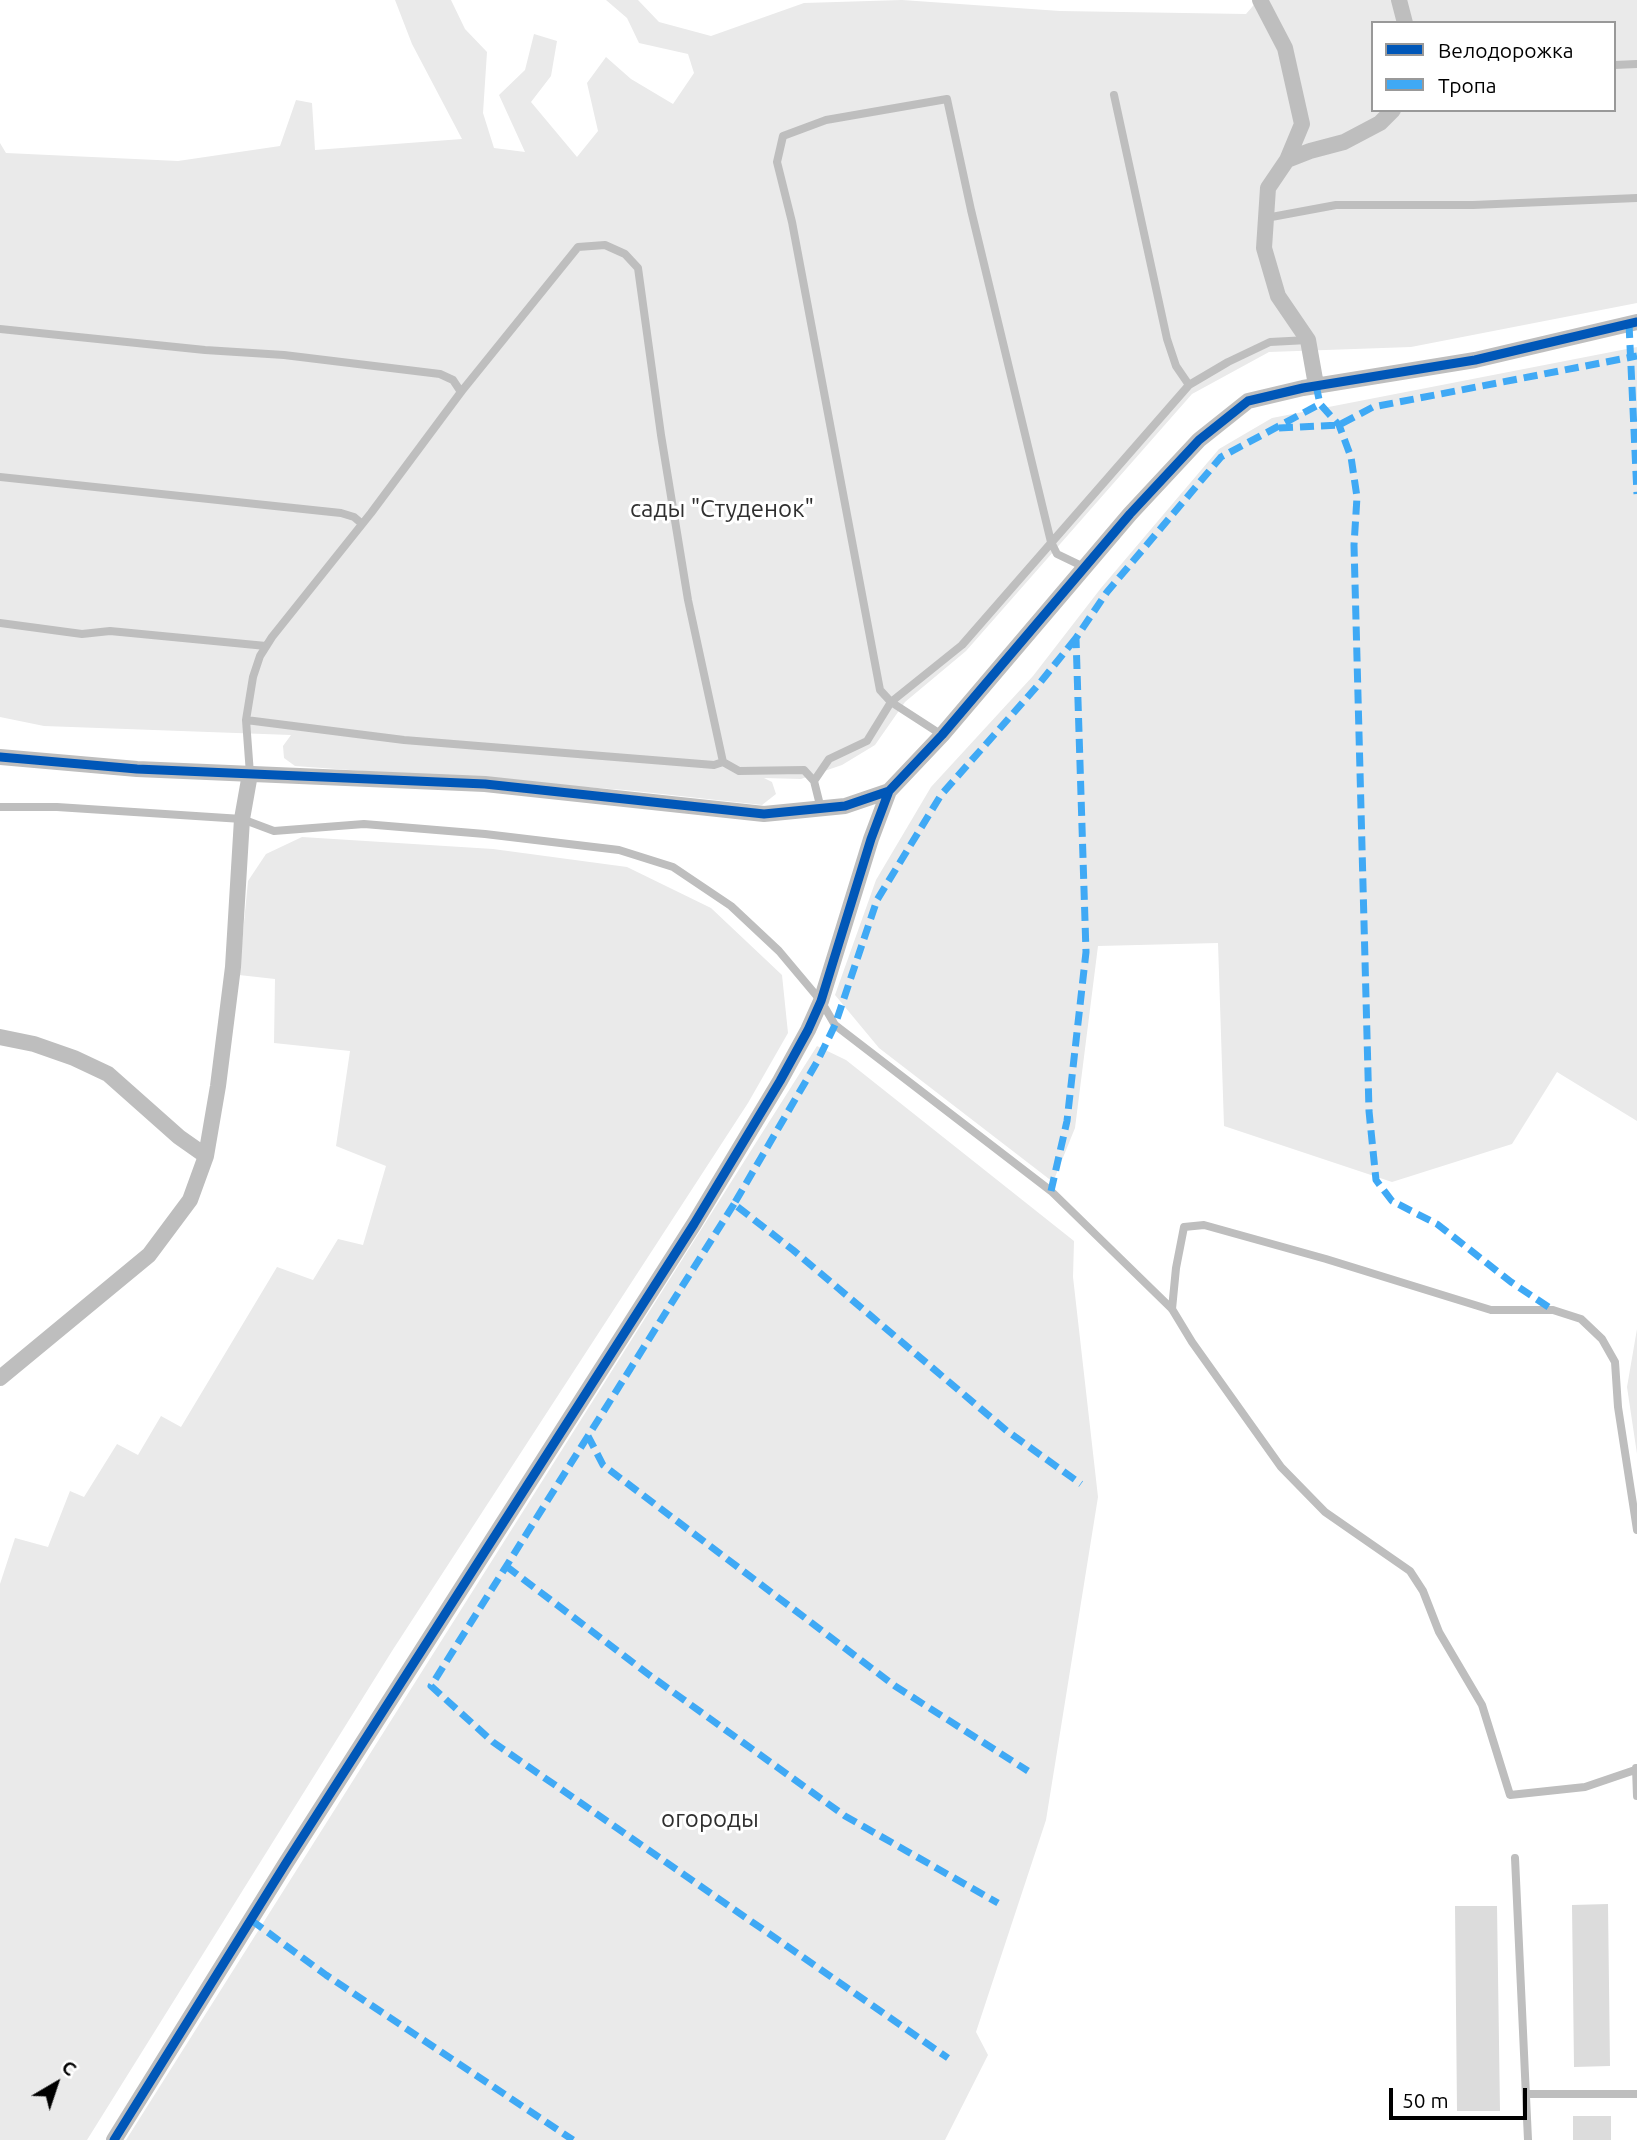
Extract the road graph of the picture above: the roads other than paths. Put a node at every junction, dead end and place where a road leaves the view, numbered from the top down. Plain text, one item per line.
1 (1260, 0) edge
2 (1399, 0) edge
3 (1404, 21) edge
4 (1637, 64) edge
5 (1616, 65) edge
6 (1114, 95) dead end
7 (1390, 112) edge
8 (1287, 160) junction
9 (1637, 198) edge
10 (1266, 218) junction
11 (1637, 322) edge
12 (0, 329) edge
13 (1308, 340) junction
14 (1189, 385) junction
15 (1316, 385) junction
16 (461, 392) junction
17 (0, 477) edge
18 (361, 523) junction
19 (1051, 542) junction
20 (1084, 567) junction
21 (0, 623) edge
22 (266, 646) junction
23 (891, 702) junction
24 (246, 720) junction
25 (943, 735) junction
26 (0, 757) edge
27 (723, 762) junction
28 (250, 774) junction
29 (814, 781) junction
30 (889, 791) junction
31 (0, 807) edge
32 (821, 808) junction
33 (242, 819) junction
34 (821, 1001) junction
35 (0, 1037) edge
36 (206, 1156) junction
37 (1172, 1309) junction
38 (0, 1378) edge
39 (1637, 1530) edge
40 (1636, 1769) edge
41 (1637, 1796) edge
42 (1516, 1857) dead end
43 (1527, 2094) junction
44 (1637, 2094) edge
45 (114, 2140) edge
46 (1528, 2140) edge

1 - 8 street
2 - 3 street
4 - 5 lane
6 - 14 lane
7 - 8 street
8 - 10 street
9 - 10 lane
10 - 13 street
11 - 15 street
12 - 16 lane
13 - 14 lane
13 - 15 street
14 - 19 lane
15 - 20 street
16 - 18 lane
16 - 27 lane
17 - 18 lane
18 - 22 lane
19 - 20 lane
19 - 23 lane
19 - 23 lane
20 - 25 street
21 - 22 lane
22 - 24 lane
23 - 25 lane
23 - 29 lane
24 - 27 lane
24 - 28 lane
25 - 30 street
26 - 28 street
27 - 29 lane
28 - 32 street
28 - 33 street
29 - 32 lane
30 - 32 street
30 - 34 street
31 - 33 lane
33 - 34 lane
33 - 36 street
34 - 37 lane
34 - 45 street
35 - 36 street
36 - 38 street
37 - 39 lane
37 - 40 lane
40 - 41 lane
42 - 43 lane
43 - 44 lane
43 - 46 lane

